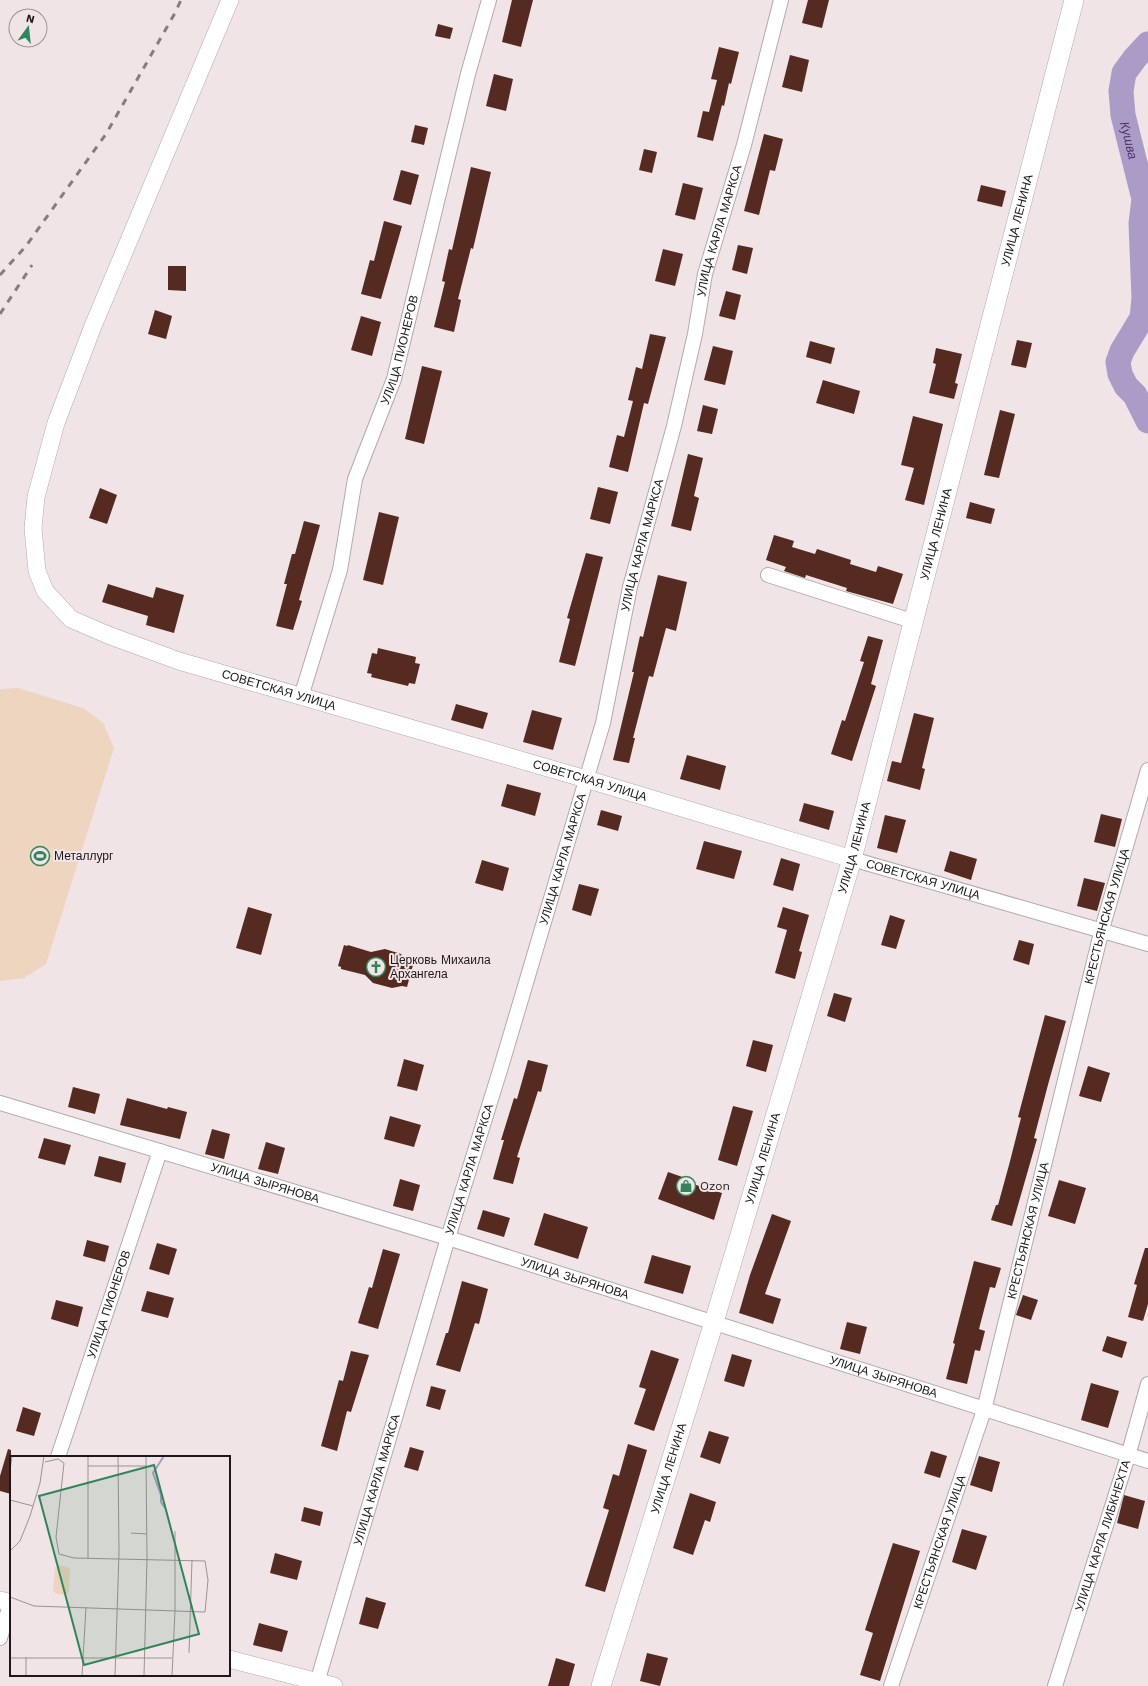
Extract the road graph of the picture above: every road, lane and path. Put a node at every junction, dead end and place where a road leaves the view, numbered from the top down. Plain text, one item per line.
1 (230, 0) edge
2 (489, 0) edge
3 (781, 0) edge
4 (1074, 0) edge
5 (768, 575) dead end
6 (912, 621) junction
7 (301, 697) junction
8 (1148, 770) edge
9 (586, 778) junction
10 (852, 859) junction
11 (1102, 929) junction
12 (1148, 944) edge
13 (0, 1103) edge
14 (160, 1151) junction
15 (448, 1238) junction
16 (714, 1322) junction
17 (1148, 1384) edge
18 (984, 1410) junction
19 (58, 1456) edge
20 (1128, 1456) junction
21 (1148, 1461) edge
22 (8, 1602) edge
23 (0, 1638) edge
24 (230, 1659) edge
25 (316, 1684) edge
26 (334, 1686) edge
27 (601, 1686) edge
28 (891, 1686) edge
29 (1055, 1686) edge

1 - 7 street, СОВЕТСКАЯ УЛИЦА
2 - 7 street, УЛИЦА ПИОНЕРОВ
3 - 9 street, УЛИЦА КАРЛА МАРКСА
4 - 6 main road, УЛИЦА ЛЕНИНА
5 - 6 street
6 - 10 main road, УЛИЦА ЛЕНИНА
7 - 9 street, СОВЕТСКАЯ УЛИЦА
8 - 11 street, КРЕСТЬЯНСКАЯ УЛИЦА
9 - 10 street, СОВЕТСКАЯ УЛИЦА
9 - 15 street, УЛИЦА КАРЛА МАРКСА
10 - 11 street, СОВЕТСКАЯ УЛИЦА
10 - 16 main road, УЛИЦА ЛЕНИНА
11 - 12 street, СОВЕТСКАЯ УЛИЦА
11 - 18 street, КРЕСТЬЯНСКАЯ УЛИЦА
13 - 14 street, УЛИЦА ЗЫРЯНОВА
14 - 15 street, УЛИЦА ЗЫРЯНОВА
14 - 19 street, УЛИЦА ПИОНЕРОВ
15 - 16 street, УЛИЦА ЗЫРЯНОВА
15 - 25 street, УЛИЦА КАРЛА МАРКСА
16 - 18 street, УЛИЦА ЗЫРЯНОВА
16 - 27 main road, УЛИЦА ЛЕНИНА
17 - 20 street, УЛИЦА КАРЛА ЛИБКНЕХТА
18 - 20 street, УЛИЦА ЗЫРЯНОВА
18 - 28 street, КРЕСТЬЯНСКАЯ УЛИЦА
20 - 21 street, УЛИЦА ЗЫРЯНОВА
20 - 29 street, УЛИЦА КАРЛА ЛИБКНЕХТА
22 - 23 street
24 - 25 street
25 - 26 street

